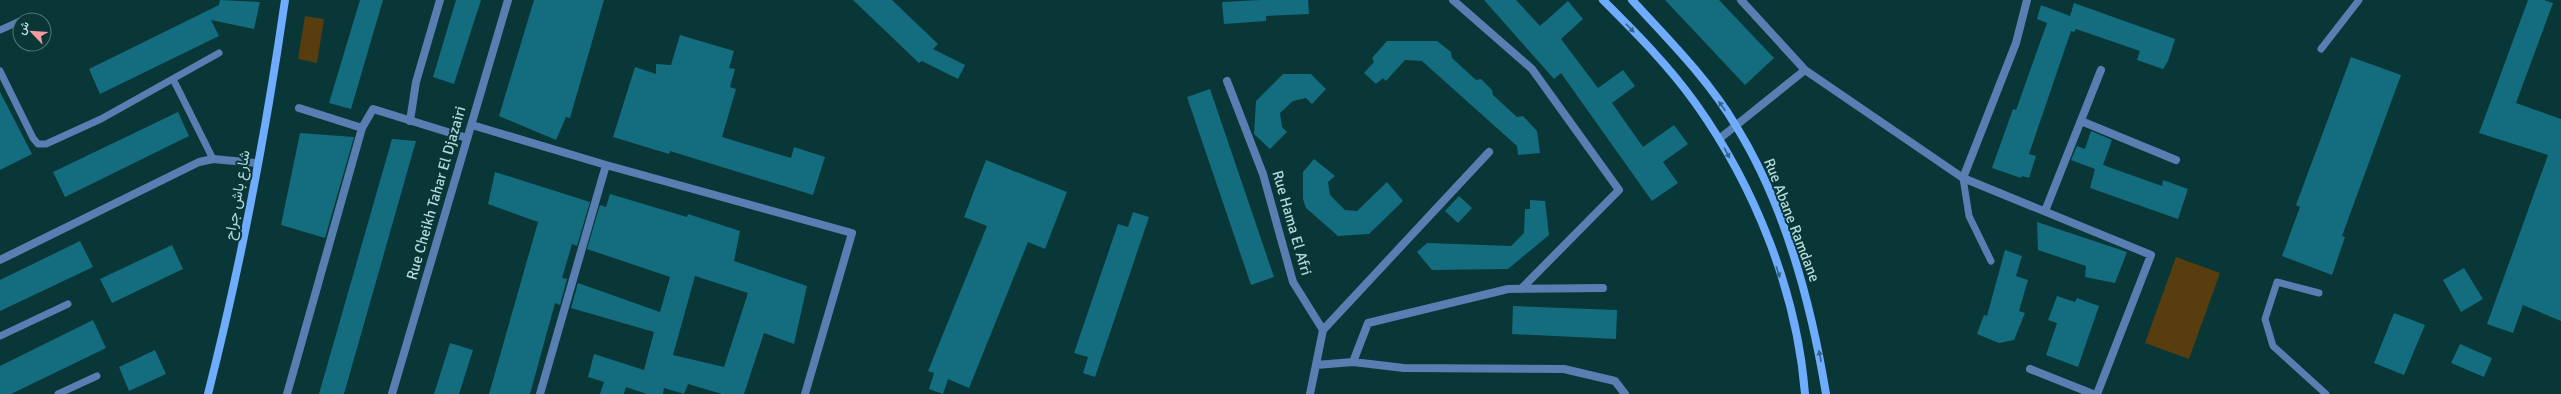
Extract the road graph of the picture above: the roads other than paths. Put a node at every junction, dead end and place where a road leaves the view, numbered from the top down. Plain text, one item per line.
1 (285, 0) edge
2 (440, 0) edge
3 (508, 0) edge
4 (1453, 0) edge
5 (1603, 0) edge
6 (1632, 0) edge
7 (1741, 0) edge
8 (2027, 0) edge
9 (2359, 0) edge
10 (12, 24) edge
11 (0, 30) edge
12 (2321, 49) dead end
13 (219, 53) dead end
14 (1805, 70) junction
15 (2101, 70) dead end
16 (0, 71) edge
17 (173, 79) junction
18 (1227, 81) dead end
19 (299, 108) dead end
20 (410, 121) junction
21 (2081, 121) junction
22 (1736, 124) junction
23 (472, 125) junction
24 (362, 128) junction
25 (468, 138) junction
26 (1719, 139) junction
27 (1488, 152) dead end
28 (213, 160) junction
29 (2176, 160) dead end
30 (257, 163) junction
31 (606, 165) junction
32 (1963, 178) junction
33 (2045, 212) junction
34 (0, 260) edge
35 (1991, 261) dead end
36 (1603, 288) dead end
37 (1521, 289) junction
38 (2319, 293) dead end
39 (68, 304) dead end
40 (1323, 330) junction
41 (0, 336) edge
42 (1353, 362) junction
43 (1316, 365) junction
44 (2030, 369) dead end
45 (97, 376) dead end
46 (58, 394) edge
47 (208, 394) edge
48 (287, 394) edge
49 (392, 394) edge
50 (540, 394) edge
51 (805, 394) edge
52 (1310, 394) edge
53 (1625, 394) edge
54 (1805, 394) edge
55 (1826, 394) edge
56 (2093, 394) edge
57 (2097, 394) edge
58 (2326, 394) edge

1 - 30 street, شارع باش جراح
2 - 20 street
3 - 23 street, Rue Cheikh Tahar El Djazairi
4 - 37 street
5 -> 26 street
22 -> 6 street, Rue Abane Ramdane
7 - 14 street
8 - 32 street
9 - 12 lane
10 - 11 lane
13 - 17 lane
14 - 22 street
14 - 32 street
15 - 21 street
16 - 17 lane
17 - 28 lane
18 - 40 street, Rue Hama El Afri
19 - 24 street
20 - 24 street
20 - 25 street
21 - 29 street
21 - 33 street
22 - 26 street
55 -> 22 street, Rue Abane Ramdane
23 - 25 street, Rue Cheikh Tahar El Djazairi
23 - 31 street
24 - 48 street
25 - 49 street, Rue Cheikh Tahar El Djazairi
26 -> 54 street
27 - 40 street
28 - 30 street
28 - 34 street
30 - 47 street, شارع باش جراح
31 - 50 street
31 - 51 street
32 - 33 street
32 - 35 lane
33 - 57 street
36 - 37 street
37 - 42 street
38 - 58 lane
39 - 41 lane
40 - 43 street
42 - 43 street
42 - 53 street
43 - 52 street
44 - 56 street
45 - 46 lane

